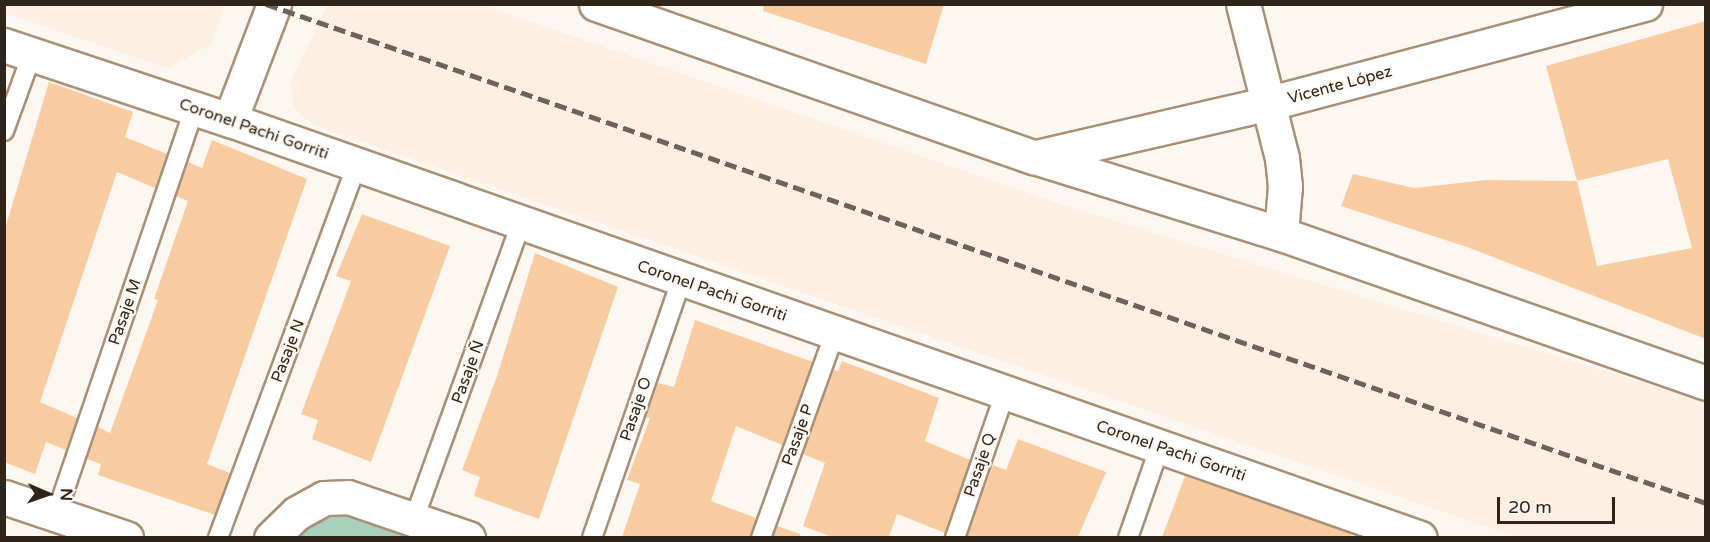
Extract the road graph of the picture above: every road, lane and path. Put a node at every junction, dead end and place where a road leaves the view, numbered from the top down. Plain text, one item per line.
1 (274, 4) edge
2 (596, 4) edge
3 (1244, 4) edge
4 (1645, 4) edge
5 (18, 49) edge
6 (1270, 103) junction
7 (194, 109) junction
8 (230, 120) junction
9 (4, 131) edge
10 (1034, 157) junction
11 (357, 165) junction
12 (521, 224) junction
13 (1281, 234) junction
14 (681, 281) junction
15 (835, 333) junction
16 (1706, 383) edge
17 (1005, 393) junction
18 (1160, 446) junction
19 (4, 496) edge
20 (56, 515) junction
21 (414, 519) junction
22 (126, 537) edge
23 (218, 537) edge
24 (271, 537) edge
25 (468, 537) edge
26 (592, 537) edge
27 (761, 537) edge
28 (955, 537) edge
29 (1128, 537) edge
30 (1420, 537) edge

1 - 8 street
2 - 10 street
3 - 6 street
4 - 6 street, Vicente López
5 - 7 street, Coronel Pachi Gorriti
5 - 9 lane
6 - 10 street, Vicente López
6 - 13 street
7 - 8 street, Coronel Pachi Gorriti
7 - 20 lane, Pasaje M
8 - 11 street, Coronel Pachi Gorriti
10 - 13 street
11 - 12 street, Coronel Pachi Gorriti
11 - 23 lane, Pasaje N
12 - 14 street, Coronel Pachi Gorriti
12 - 21 lane, Pasaje Ñ
13 - 16 street
14 - 15 street, Coronel Pachi Gorriti
14 - 26 lane, Pasaje O
15 - 17 street, Coronel Pachi Gorriti
15 - 27 lane, Pasaje P
17 - 18 street, Coronel Pachi Gorriti
17 - 28 lane, Pasaje Q
18 - 29 lane
18 - 30 street, Coronel Pachi Gorriti
19 - 20 street
20 - 22 street
21 - 24 street
21 - 25 street

